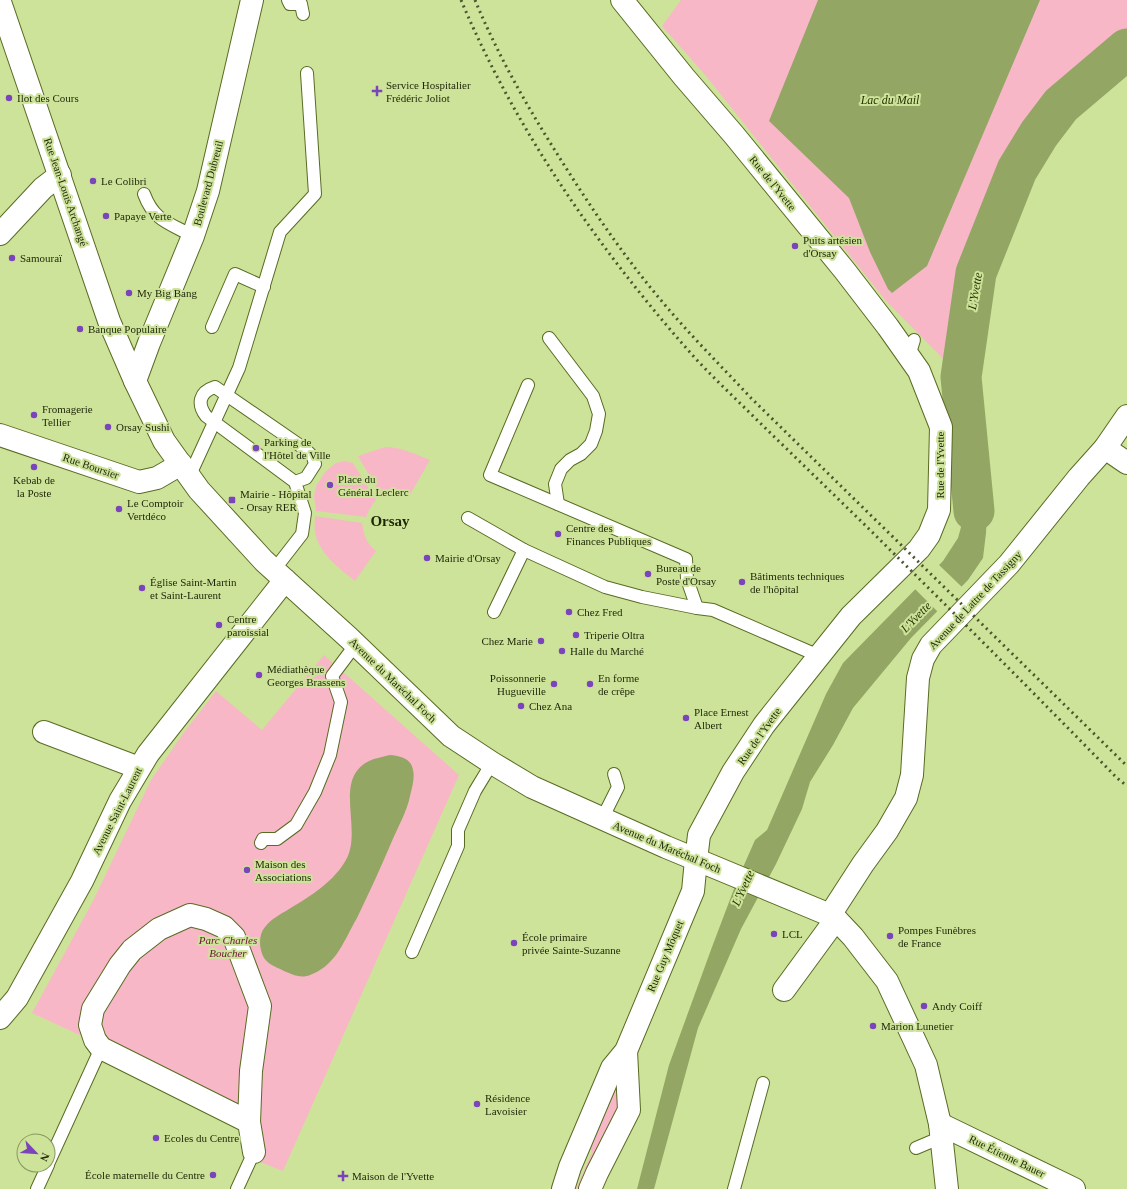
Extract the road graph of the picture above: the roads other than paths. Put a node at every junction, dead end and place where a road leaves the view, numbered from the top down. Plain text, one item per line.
1 (252, 0) edge
2 (288, 0) edge
3 (622, 0) edge
4 (0, 2) edge
5 (303, 14) dead end
6 (307, 73) dead end
7 (60, 175) junction
8 (144, 194) dead end
9 (0, 234) edge
10 (193, 236) junction
11 (264, 287) junction
12 (212, 327) dead end
13 (549, 338) dead end
14 (135, 381) junction
15 (528, 385) dead end
16 (227, 395) junction
17 (1127, 416) edge
18 (214, 422) junction
19 (0, 435) edge
20 (1105, 448) junction
21 (1127, 463) edge
22 (185, 470) junction
23 (295, 482) junction
24 (558, 504) junction
25 (468, 518) dead end
26 (524, 550) junction
27 (280, 575) junction
28 (697, 608) junction
29 (494, 612) dead end
30 (356, 644) junction
31 (819, 656) junction
32 (44, 732) dead end
33 (492, 763) junction
34 (139, 768) junction
35 (614, 774) dead end
36 (602, 819) junction
37 (261, 843) dead end
38 (696, 860) junction
39 (833, 917) junction
40 (412, 952) dead end
41 (784, 990) dead end
42 (9, 998) edge
43 (0, 1018) edge
44 (101, 1048) junction
45 (626, 1050) junction
46 (763, 1083) dead end
47 (249, 1122) junction
48 (941, 1131) junction
49 (56, 1147) edge
50 (916, 1148) dead end
51 (254, 1152) joint
52 (44, 1173) edge
53 (37, 1189) edge
54 (237, 1189) edge
55 (563, 1189) edge
56 (590, 1189) edge
57 (734, 1189) edge
58 (947, 1189) edge
59 (1074, 1189) edge

1 - 10 street, Boulevard Dubreuil
2 - 5 lane
3 - 31 street, Rue de l'Yvette
4 - 7 street, Rue Jean-Louis Archangé
6 - 11 lane
7 - 9 street
7 - 14 street, Rue Jean-Louis Archangé
8 - 10 lane
10 - 14 street, Boulevard Dubreuil
11 - 12 lane
11 - 16 lane
13 - 24 lane
14 - 22 street, Avenue du Maréchal Foch
15 - 24 lane
16 - 18 lane
16 - 18 lane
16 - 23 lane
17 - 20 street, Avenue de Lattre de Tassigny
18 - 22 lane
18 - 23 lane
19 - 22 street, Rue Boursier
20 - 21 street
20 - 39 street, Avenue de Lattre de Tassigny
22 - 27 street, Avenue du Maréchal Foch
23 - 27 lane
24 - 28 lane
25 - 26 lane
26 - 28 lane
26 - 29 lane
27 - 30 street, Avenue du Maréchal Foch
27 - 34 street, Avenue Saint-Laurent
28 - 31 lane
30 - 33 street, Avenue du Maréchal Foch
30 - 37 lane
31 - 38 street, Rue de l'Yvette
32 - 34 street
33 - 36 street, Avenue du Maréchal Foch
33 - 40 lane
34 - 42 street, Avenue Saint-Laurent
35 - 36 lane
36 - 38 street, Avenue du Maréchal Foch
38 - 39 street, Avenue du Maréchal Foch
38 - 45 street, Rue Guy Môquet
39 - 41 street, Avenue de Lattre de Tassigny
39 - 48 street
42 - 43 street, Avenue Saint-Laurent
44 - 47 street
44 - 47 street
44 - 49 lane
45 - 55 street, Rue Guy Môquet
45 - 56 street, Rue Guy Môquet
46 - 57 lane
47 - 51 street
48 - 50 lane
48 - 58 street
48 - 59 street, Rue Étienne Bauer
51 - 54 lane
52 - 53 lane

